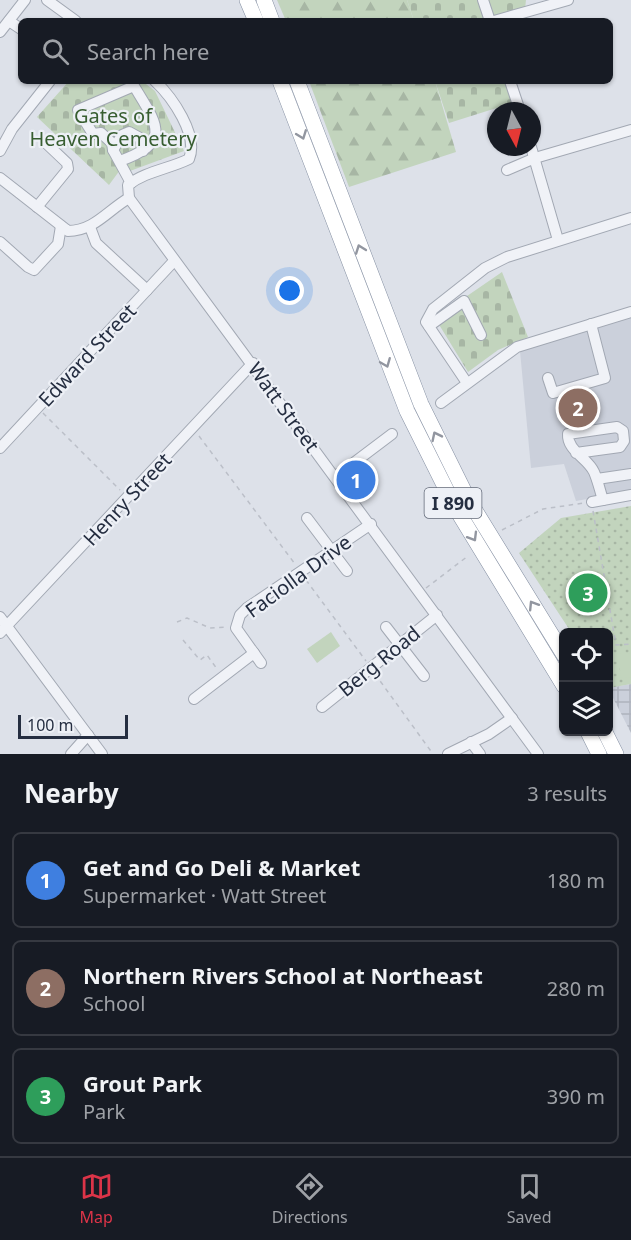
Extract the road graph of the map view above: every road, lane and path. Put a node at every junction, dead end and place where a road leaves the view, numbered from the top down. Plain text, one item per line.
1 (25, 0) edge
2 (47, 0) edge
3 (247, 0) edge
4 (264, 0) edge
5 (483, 0) edge
6 (568, 0) edge
7 (72, 18) edge
8 (255, 18) edge
9 (271, 18) edge
10 (491, 18) edge
11 (503, 18) edge
12 (9, 21) junction
13 (18, 27) edge
14 (0, 33) edge
15 (48, 84) edge
16 (158, 84) edge
17 (281, 84) edge
18 (298, 84) edge
19 (511, 84) edge
20 (517, 102) edge
21 (631, 130) edge
22 (47, 144) dead end
23 (113, 150) junction
24 (143, 151) junction
25 (541, 151) edge
26 (0, 152) edge
27 (528, 156) edge
28 (534, 156) edge
29 (120, 161) junction
30 (507, 170) dead end
31 (0, 178) edge
32 (131, 183) junction
33 (129, 198) junction
34 (37, 207) junction
35 (631, 218) edge
36 (61, 226) junction
37 (90, 227) junction
38 (558, 240) junction
39 (0, 242) edge
40 (174, 261) junction
41 (147, 290) junction
42 (631, 312) edge
43 (591, 324) junction
44 (429, 326) junction
45 (481, 335) dead end
46 (253, 363) junction
47 (548, 378) dead end
48 (467, 383) junction
49 (441, 403) dead end
50 (38, 408) junction
51 (192, 428) junction
52 (392, 434) dead end
53 (0, 448) edge
54 (576, 453) junction
55 (631, 474) edge
56 (335, 477) junction
57 (597, 479) junction
58 (631, 495) edge
59 (127, 498) junction
60 (603, 500) junction
61 (592, 502) junction
62 (307, 518) dead end
63 (371, 524) junction
64 (501, 531) dead end
65 (332, 550) junction
66 (468, 556) dead end
67 (299, 570) junction
68 (347, 571) dead end
69 (421, 592) junction
70 (437, 615) junction
71 (177, 622) dead end
72 (2, 625) edge
73 (386, 627) dead end
74 (236, 628) junction
75 (183, 640) dead end
76 (631, 644) edge
77 (401, 645) junction
78 (559, 647) edge
79 (254, 653) junction
80 (261, 663) dead end
81 (372, 670) junction
82 (424, 676) dead end
83 (223, 677) junction
84 (562, 682) edge
85 (194, 699) dead end
86 (322, 707) dead end
87 (512, 718) junction
88 (88, 735) junction
89 (590, 736) edge
90 (607, 736) edge
91 (471, 742) junction
92 (71, 754) edge
93 (102, 754) edge
94 (433, 754) edge
95 (448, 754) edge
96 (480, 754) edge
97 (538, 754) edge
98 (598, 754) edge
99 (616, 754) edge

1 - 12 street
2 - 7 street
3 - 8 highway
4 - 9 highway
5 - 10 street
6 - 11 street
12 - 13 street
12 - 14 street
15 - 26 street
16 - 32 street
17 -> 84 highway, I 890
78 -> 18 highway, I 890
19 - 20 street
21 - 25 street
22 - 34 street
23 - 24 street
23 - 24 street
23 - 29 street
24 - 29 street
27 - 30 street
28 - 38 street
29 - 32 street
31 - 34 street
32 - 33 street
33 - 37 street
33 - 40 street, Watt Street
34 - 36 street
35 - 38 street
36 - 37 street
36 - 39 street
37 - 41 street
38 - 44 street
40 - 41 street, Edward Street
40 - 46 street, Watt Street
41 - 50 street, Edward Street
42 - 43 street
43 - 47 street
43 - 48 street
44 - 45 street
44 - 48 street
46 - 51 street, Henry Street
46 - 56 street, Watt Street
48 - 49 street
50 - 53 street, Edward Street
50 - 59 path
51 - 59 street, Henry Street
51 - 67 path
52 - 56 street
54 - 54 street
54 - 57 street
55 - 57 street
56 - 63 street, Watt Street
57 - 60 street
58 - 60 street
59 - 72 street, Henry Street
60 - 61 street
61 - 64 path
61 - 76 path
62 - 65 street
63 - 65 street, Faciolla Drive
63 - 69 street, Watt Street
65 - 67 street, Faciolla Drive
65 - 68 street
66 - 69 path
67 - 74 street, Faciolla Drive
67 - 81 path
69 - 70 street, Watt Street
70 - 77 street, Berg Road
70 - 87 street, Watt Street
71 - 74 path
72 - 88 street
73 - 77 street
74 - 79 street, Faciolla Drive
75 - 83 path
77 - 81 street, Berg Road
77 - 82 street
79 - 80 street, Faciolla Drive
79 - 83 street
81 - 86 street, Berg Road
81 - 94 path
83 - 85 street
87 - 91 street
87 - 97 street, Watt Street
88 - 92 street
88 - 93 street
89 - 98 highway
90 - 99 highway
91 - 95 street
91 - 96 street

